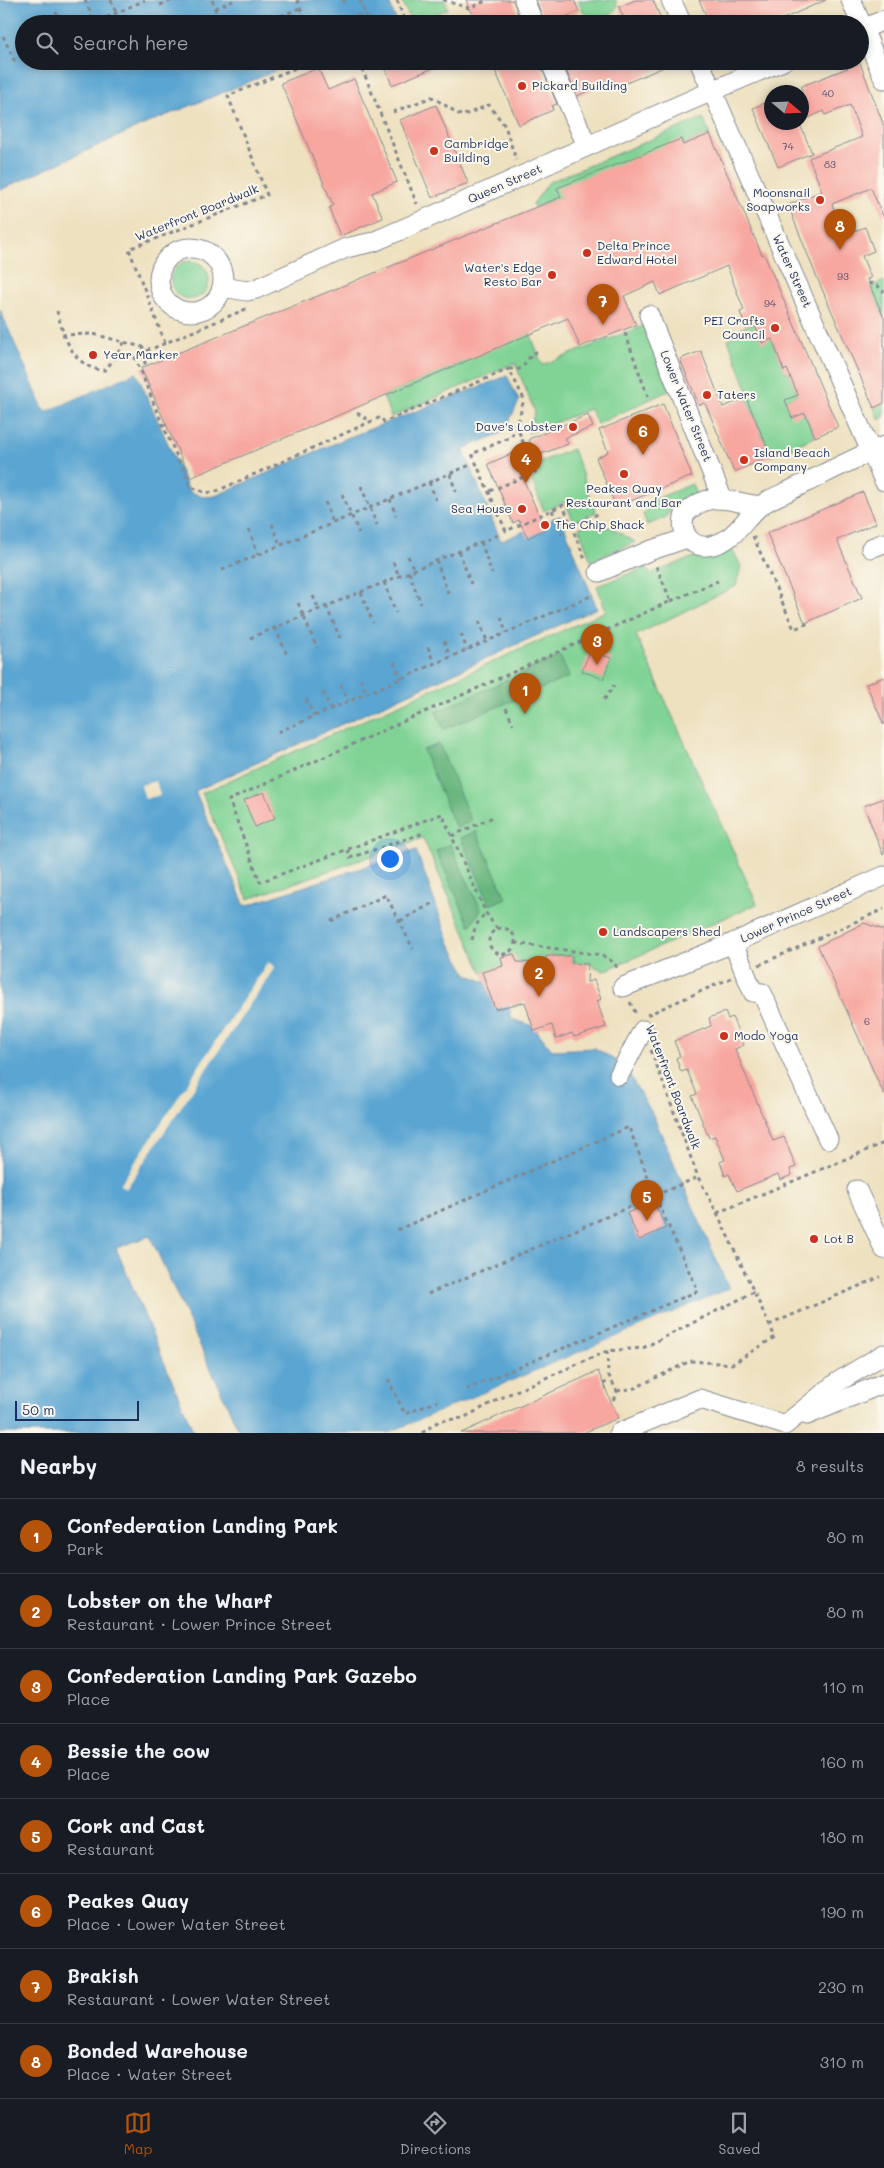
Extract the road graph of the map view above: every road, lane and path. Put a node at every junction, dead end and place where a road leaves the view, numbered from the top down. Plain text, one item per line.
1 (85, 0) edge
2 (111, 0) edge
3 (173, 0) edge
4 (212, 0) edge
5 (297, 0) edge
6 (346, 0) edge
7 (360, 0) edge
8 (397, 0) edge
9 (443, 0) edge
10 (488, 0) edge
11 (524, 0) edge
12 (671, 0) edge
13 (851, 0) edge
14 (142, 1) edge
15 (233, 1) dead end
16 (342, 2) dead end
17 (160, 4) dead end
18 (215, 8) junction
19 (300, 8) junction
20 (56, 12) dead end
21 (116, 13) junction
22 (365, 14) joint
23 (57, 15) edge
24 (91, 15) edge
25 (112, 15) edge
26 (217, 15) edge
27 (283, 15) edge
28 (303, 15) edge
29 (362, 15) edge
30 (402, 15) edge
31 (530, 15) edge
32 (678, 15) edge
33 (857, 15) edge
34 (884, 20) edge
35 (869, 26) edge
36 (3, 36) dead end
37 (869, 45) edge
38 (15, 60) edge
39 (290, 70) edge
40 (362, 70) edge
41 (554, 70) edge
42 (703, 70) edge
43 (761, 70) edge
44 (884, 79) edge
45 (713, 90) junction
46 (374, 100) dead end
47 (394, 112) dead end
48 (587, 146) junction
49 (518, 164) dead end
50 (869, 283) dead end
51 (222, 287) dead end
52 (884, 292) edge
53 (56, 311) dead end
54 (649, 315) dead end
55 (62, 334) junction
56 (625, 334) dead end
57 (125, 341) junction
58 (165, 343) dead end
59 (151, 349) dead end
60 (537, 351) dead end
61 (142, 353) dead end
62 (135, 358) dead end
63 (146, 366) dead end
64 (509, 369) junction
65 (649, 400) dead end
66 (358, 413) dead end
67 (170, 422) dead end
68 (372, 422) junction
69 (163, 426) junction
70 (517, 426) junction
71 (878, 448) edge
72 (470, 465) dead end
73 (450, 474) junction
74 (884, 481) edge
75 (430, 482) junction
76 (361, 486) dead end
77 (490, 491) junction
78 (456, 492) dead end
79 (342, 494) dead end
80 (722, 498) junction
81 (390, 499) junction
82 (436, 500) dead end
83 (325, 502) dead end
84 (760, 506) junction
85 (369, 508) junction
86 (552, 510) junction
87 (600, 513) dead end
88 (351, 516) junction
89 (396, 516) dead end
90 (746, 520) junction
91 (333, 523) junction
92 (272, 524) dead end
93 (377, 525) dead end
94 (572, 526) junction
95 (249, 529) dead end
96 (359, 533) dead end
97 (498, 535) dead end
98 (562, 535) dead end
99 (687, 538) junction
100 (481, 542) junction
101 (280, 545) junction
102 (459, 551) junction
103 (650, 551) junction
104 (258, 555) junction
105 (408, 556) dead end
106 (436, 560) junction
107 (393, 562) dead end
108 (594, 569) joint
109 (222, 570) dead end
110 (414, 570) junction
111 (409, 572) junction
112 (492, 574) dead end
113 (399, 576) junction
114 (718, 581) dead end
115 (384, 582) junction
116 (471, 584) dead end
117 (361, 592) junction
118 (448, 593) dead end
119 (592, 595) dead end
120 (313, 596) dead end
121 (671, 601) junction
122 (298, 604) dead end
123 (421, 604) dead end
124 (326, 606) junction
125 (318, 610) junction
126 (396, 613) dead end
127 (303, 616) junction
128 (501, 618) dead end
129 (479, 621) dead end
130 (373, 623) dead end
131 (808, 623) dead end
132 (275, 628) junction
133 (506, 633) junction
134 (461, 634) dead end
135 (250, 638) dead end
136 (340, 638) dead end
137 (444, 641) dead end
138 (487, 641) junction
139 (428, 647) dead end
140 (316, 648) dead end
141 (467, 650) junction
142 (287, 655) dead end
143 (450, 657) junction
144 (394, 662) dead end
145 (434, 664) junction
146 (401, 678) junction
147 (360, 679) dead end
148 (341, 685) dead end
149 (614, 685) dead end
150 (323, 692) dead end
151 (366, 694) junction
152 (306, 699) dead end
153 (604, 700) dead end
154 (348, 701) junction
155 (506, 708) dead end
156 (331, 709) junction
157 (314, 716) junction
158 (512, 724) dead end
159 (278, 732) dead end
160 (493, 816) dead end
161 (424, 833) dead end
162 (452, 836) junction
163 (348, 850) junction
164 (884, 876) edge
165 (435, 902) dead end
166 (884, 909) edge
167 (486, 913) junction
168 (331, 920) dead end
169 (400, 921) junction
170 (497, 929) junction
171 (472, 940) dead end
172 (515, 943) junction
173 (733, 943) junction
174 (413, 949) dead end
175 (615, 963) dead end
176 (744, 972) junction
177 (624, 987) dead end
178 (643, 1030) junction
179 (619, 1075) dead end
180 (828, 1139) dead end
181 (884, 1143) edge
182 (698, 1176) junction
183 (857, 1190) dead end
184 (654, 1194) junction
185 (717, 1213) junction
186 (397, 1230) dead end
187 (884, 1249) edge
188 (880, 1277) dead end
189 (754, 1292) junction
190 (428, 1294) dead end
191 (769, 1325) junction
192 (607, 1351) junction
193 (884, 1354) edge
194 (388, 1379) dead end
195 (610, 1380) junction
196 (884, 1383) edge
197 (603, 1384) dead end
198 (467, 1389) dead end
199 (617, 1391) junction
200 (438, 1401) dead end
201 (612, 1403) dead end
202 (785, 1425) junction
203 (422, 1433) edge
204 (619, 1433) edge
205 (768, 1433) edge

1 - 24 path
2 - 21 path
3 - 17 path
4 - 18 path
5 - 19 path
6 - 16 path
7 - 22 path
8 - 30 path
9 - 10 path
11 - 31 street
12 - 32 street
13 - 33 street
14 - 21 path
15 - 18 path
18 - 26 path
19 - 27 path
19 - 28 path
20 - 23 path
21 - 25 path
22 - 29 path
34 - 35 street
36 - 38 path
37 - 44 street
39 - 58 path, Waterfront Boardwalk
40 - 46 path
41 - 48 street
42 - 45 street, Water Street
43 - 45 street, Queen Street
45 - 48 street, Queen Street
45 - 71 street, Water Street
47 - 49 path
48 - 51 street, Queen Street
50 - 52 path
53 - 55 path
54 - 80 street, Lower Water Street
55 - 57 path
55 - 57 path
56 - 65 path
57 - 59 path
60 - 64 path
61 - 63 path
62 - 69 path
64 - 68 path
64 - 70 path
66 - 68 path
67 - 69 path
68 - 69 path
70 - 77 path
70 - 77 path
71 - 74 street, Water Street
71 - 84 street
72 - 73 path
73 - 75 path
73 - 78 path
75 - 81 path
75 - 82 path
76 - 85 path
77 - 86 path
79 - 88 path
80 - 84 street
80 - 99 street
81 - 85 path
81 - 89 path
83 - 91 path
84 - 90 street
85 - 88 path
85 - 93 path
86 - 94 path
86 - 98 path
87 - 94 path
88 - 91 path
88 - 96 path
90 - 99 street
90 - 131 path
91 - 101 path
92 - 101 path
94 - 108 path
95 - 104 path
97 - 100 path
99 - 103 street
100 - 102 path
100 - 112 path
101 - 104 path
102 - 106 path
102 - 116 path
103 - 108 street
103 - 121 path
104 - 109 path
105 - 110 path
106 - 110 path
106 - 118 path
107 - 113 path
110 - 111 path
111 - 113 path
111 - 123 path
113 - 115 path
114 - 121 path
115 - 117 path
115 - 126 path
117 - 124 path
117 - 130 path
119 - 133 path
120 - 125 path
121 - 163 path
122 - 127 path
124 - 125 path
124 - 136 path
125 - 127 path
127 - 132 path
127 - 140 path
128 - 133 path
129 - 138 path
132 - 135 path
132 - 142 path
133 - 138 path
134 - 141 path
137 - 143 path
138 - 141 path
139 - 145 path
141 - 143 path
143 - 145 path
144 - 146 path
145 - 146 path
146 - 151 path
147 - 151 path
148 - 154 path
149 - 153 path
150 - 156 path
151 - 154 path
152 - 157 path
154 - 156 path
155 - 158 path
156 - 157 path
157 - 159 path
160 - 162 path
161 - 163 path
162 - 163 path
162 - 167 path
164 - 173 street, Lower Prince Street
165 - 169 path
166 - 176 path, Waterfront Boardwalk
167 - 170 path
167 - 171 path
168 - 169 path
169 - 174 path
170 - 172 path
170 - 172 path
172 - 175 path
173 - 176 street
173 - 177 street, Lower Prince Street
176 - 178 path, Waterfront Boardwalk
176 - 180 street
178 - 179 street
178 - 182 path, Waterfront Boardwalk
181 - 185 path
182 - 184 path
182 - 185 path, Waterfront Boardwalk
183 - 187 street
184 - 186 path
184 - 190 path
184 - 198 path
185 - 189 path, Waterfront Boardwalk
188 - 191 path
189 - 191 path, Waterfront Boardwalk
189 - 192 path
191 - 199 path
192 - 195 path
192 - 203 path
193 - 202 street
194 - 200 path
195 - 197 path
195 - 199 path
196 - 202 street
199 - 201 path
202 - 204 street
202 - 205 street

